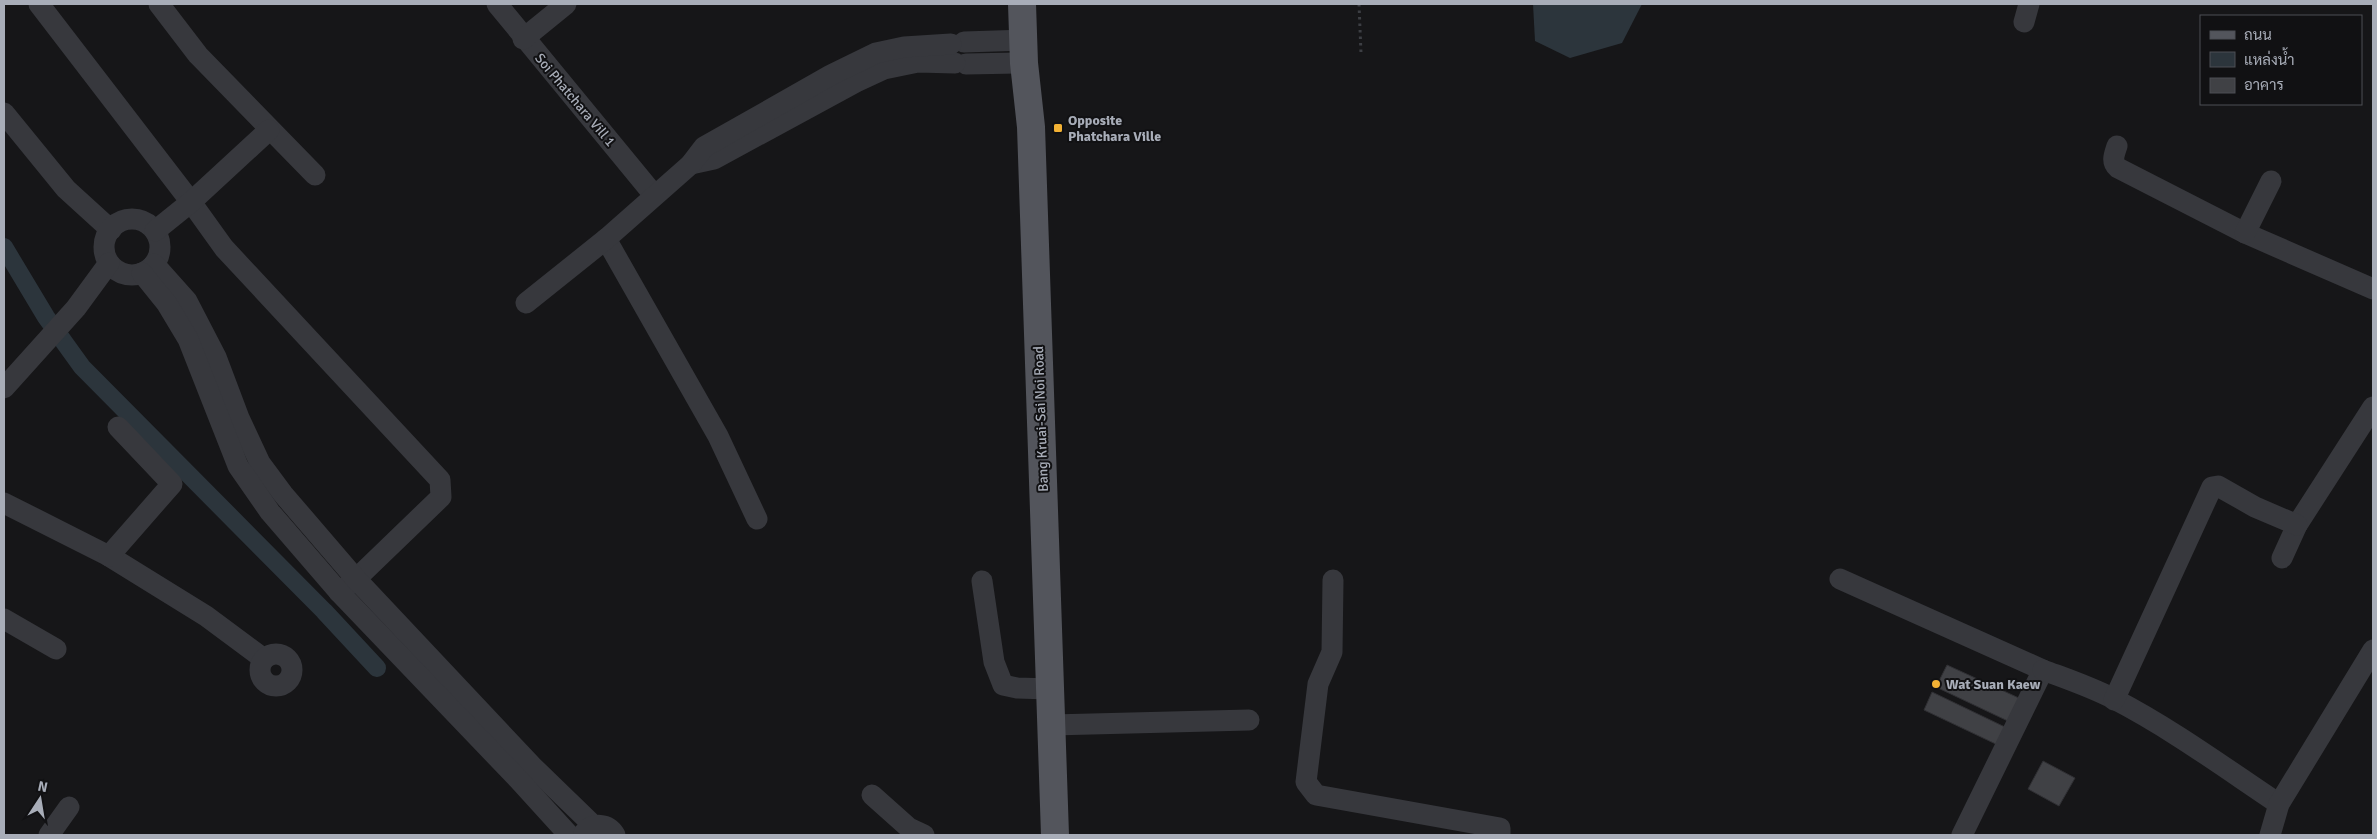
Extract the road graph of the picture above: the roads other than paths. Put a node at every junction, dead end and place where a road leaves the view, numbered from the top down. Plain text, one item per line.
1 (38, 4) edge
2 (158, 4) edge
3 (496, 4) edge
4 (566, 4) edge
5 (1022, 4) edge
6 (523, 39) junction
7 (1024, 52) junction
8 (4, 113) edge
9 (269, 130) junction
10 (2117, 146) dead end
11 (315, 174) dead end
12 (2271, 181) dead end
13 (654, 195) junction
14 (191, 202) junction
15 (110, 230) junction
16 (155, 231) junction
17 (2245, 232) junction
18 (606, 239) junction
19 (109, 262) junction
20 (148, 269) junction
21 (2373, 289) edge
22 (526, 304) dead end
23 (7, 379) edge
24 (2373, 407) edge
25 (118, 427) dead end
26 (4, 503) edge
27 (757, 519) dead end
28 (2297, 525) junction
29 (109, 556) junction
30 (2282, 558) dead end
31 (356, 579) junction
32 (1840, 579) dead end
33 (1334, 580) dead end
34 (982, 581) dead end
35 (339, 592) junction
36 (4, 619) edge
37 (56, 649) dead end
38 (2373, 650) edge
39 (264, 659) dead end
40 (2043, 670) junction
41 (1050, 689) junction
42 (2114, 700) junction
43 (1249, 720) dead end
44 (1052, 725) junction
45 (525, 773) junction
46 (872, 794) dead end
47 (2279, 804) junction
48 (68, 807) dead end
49 (588, 830) edge
50 (50, 835) edge
51 (568, 835) edge
52 (615, 835) edge
53 (924, 835) edge
54 (1055, 835) edge
55 (1500, 835) edge
56 (1962, 835) edge
57 (2270, 835) edge

1 - 14 street
2 - 9 street
3 - 6 street, Soi Phatchara Vill 1
4 - 6 street
5 - 7 main road, Bang Kruai-Sai Noi Road
6 - 13 street, Soi Phatchara Vill 1
7 - 13 street
7 - 41 main road, Bang Kruai-Sai Noi Road
8 - 15 street
9 - 11 street
9 - 14 street
10 - 17 street
12 - 17 street
13 - 18 street
14 - 16 street
14 - 31 street
15 - 16 street
15 - 19 street
16 - 20 street
17 - 21 street
18 - 22 street
18 - 27 street
19 - 20 street
19 - 23 street
20 - 31 street
20 - 35 street
24 - 28 street
25 - 29 street
26 - 29 street
28 - 30 street
28 - 42 street
29 - 39 street
31 - 35 street
31 - 45 street
32 - 40 street
33 - 55 street
34 - 41 street
35 - 45 street
36 - 37 street
38 - 47 street
40 - 42 street
40 - 56 street
41 - 44 main road, Bang Kruai-Sai Noi Road
42 - 47 street
43 - 44 street
44 - 54 main road, Bang Kruai-Sai Noi Road
45 - 49 street
45 - 51 street
46 - 53 street
47 - 57 street
48 - 50 street
49 - 52 street

